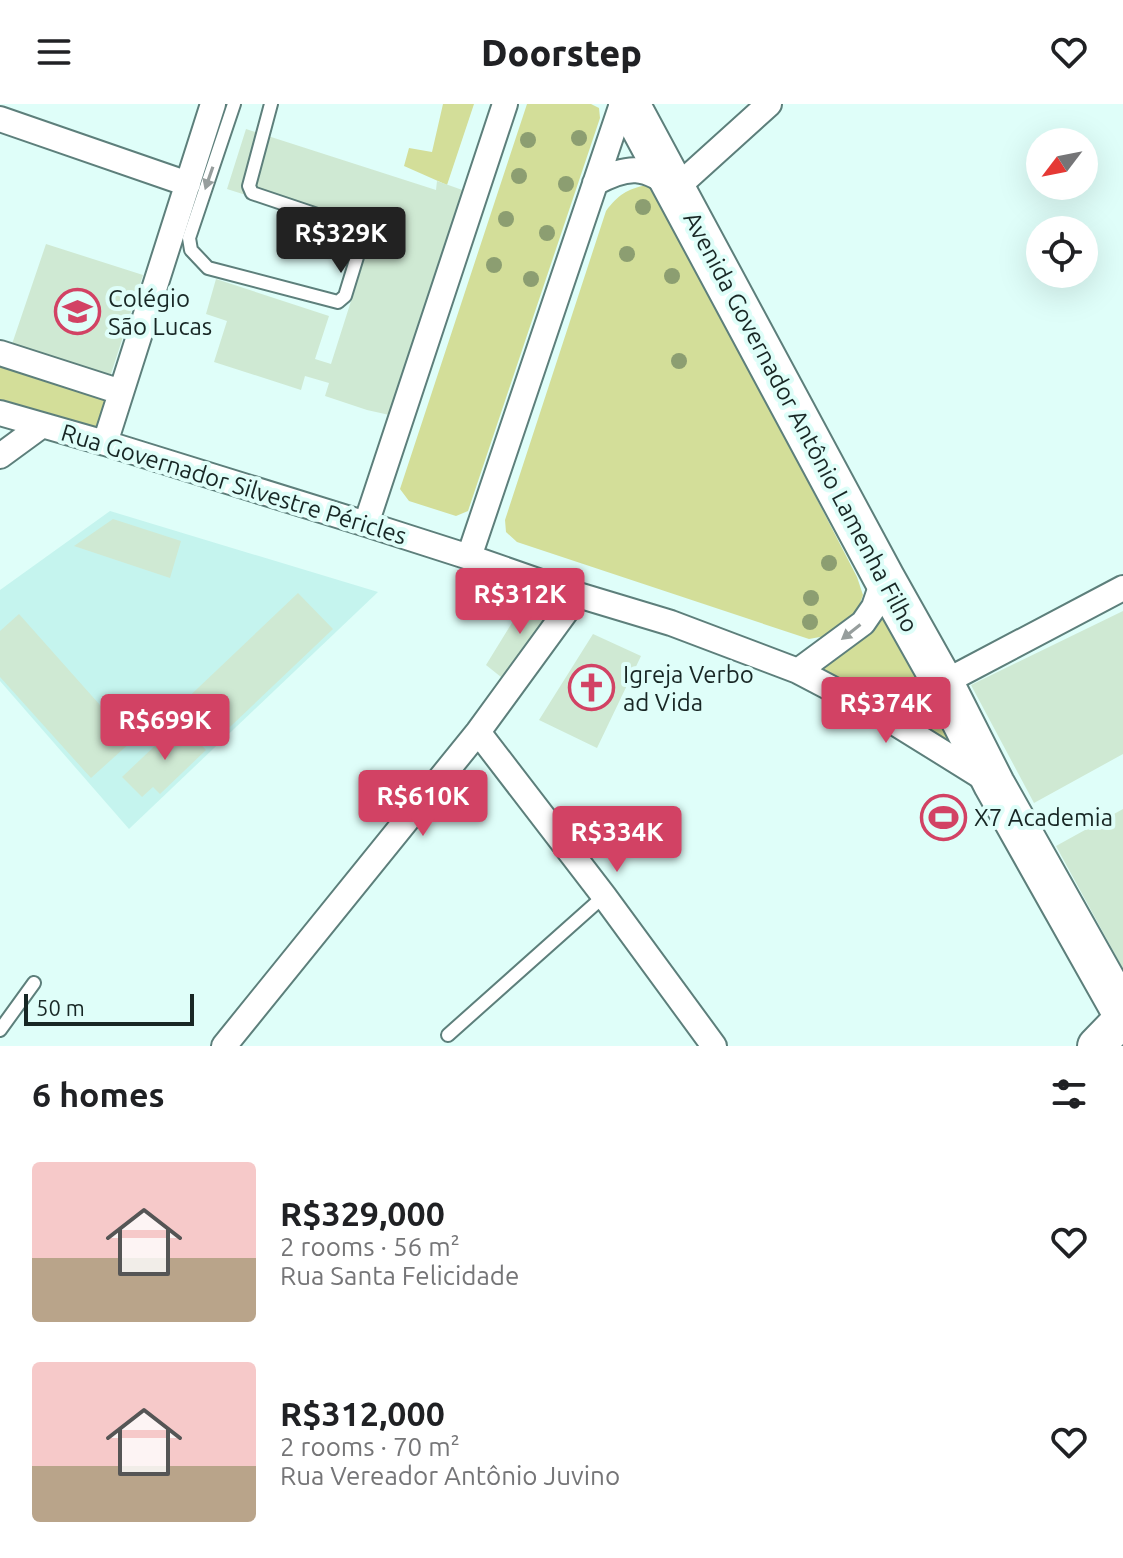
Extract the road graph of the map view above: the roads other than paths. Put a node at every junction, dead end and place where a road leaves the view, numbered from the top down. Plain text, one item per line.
1 (213, 104) edge
2 (234, 104) edge
3 (271, 104) edge
4 (505, 104) edge
5 (622, 104) edge
6 (629, 104) edge
7 (769, 104) edge
8 (0, 119) edge
9 (595, 183) junction
10 (188, 184) junction
11 (675, 189) junction
12 (0, 353) edge
13 (121, 392) junction
14 (0, 413) edge
15 (41, 426) junction
16 (105, 443) junction
17 (0, 456) edge
18 (366, 524) junction
19 (469, 557) junction
20 (884, 578) junction
21 (1123, 588) edge
22 (578, 595) junction
23 (798, 671) junction
24 (943, 683) junction
25 (478, 732) junction
26 (994, 784) junction
27 (604, 896) junction
28 (34, 983) dead end
29 (1123, 1016) edge
30 (0, 1030) edge
31 (448, 1035) dead end
32 (224, 1046) edge
33 (714, 1046) edge
34 (1096, 1046) edge

1 - 10 street
2 -> 3 lane
4 - 18 street
5 - 9 street
6 - 11 main road, Avenida Governador Antônio Lamenha Filho
7 - 11 street
8 - 10 street
9 - 11 street
9 - 19 street
10 - 13 street
11 - 20 main road, Avenida Governador Antônio Lamenha Filho
12 - 13 street
13 - 16 street
14 - 15 street, Rua Governador Silvestre Péricles
15 - 16 street, Rua Governador Silvestre Péricles
15 - 17 street
16 - 18 street, Rua Governador Silvestre Péricles
18 - 19 street, Rua Governador Silvestre Péricles
19 - 22 street, Rua Governador Silvestre Péricles
20 -> 23 street
20 - 24 main road, Avenida Governador Antônio Lamenha Filho
21 - 24 street
22 - 23 street, Rua Governador Silvestre Péricles
22 - 25 street
23 - 26 street, Rua Governador Silvestre Péricles
24 - 26 main road, Avenida Governador Antônio Lamenha Filho
25 - 27 street
25 - 32 street
26 - 29 main road, Avenida Governador Antônio Lamenha Filho
27 - 31 lane
27 - 33 street
28 - 30 lane
29 - 34 street

